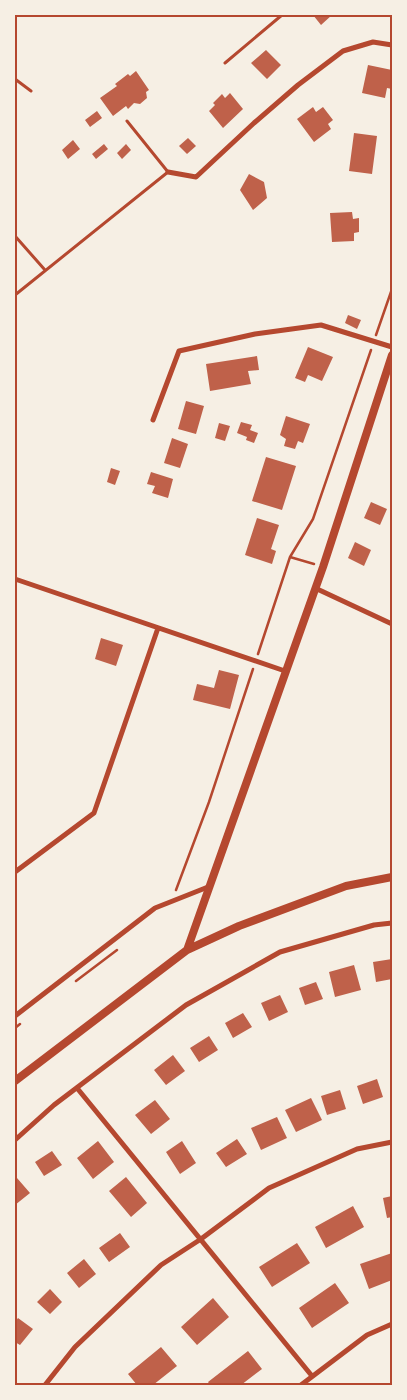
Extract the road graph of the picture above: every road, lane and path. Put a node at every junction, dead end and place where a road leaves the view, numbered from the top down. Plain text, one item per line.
1 (282, 15) edge
2 (392, 45) edge
3 (225, 63) dead end
4 (15, 79) edge
5 (31, 92) dead end
6 (127, 121) dead end
7 (168, 172) junction
8 (15, 236) edge
9 (45, 270) junction
10 (392, 289) edge
11 (15, 295) edge
12 (374, 342) junction
13 (392, 347) edge
14 (392, 355) edge
15 (389, 374) edge
16 (153, 420) dead end
17 (290, 557) junction
18 (323, 567) junction
19 (15, 579) edge
20 (314, 588) junction
21 (392, 624) edge
22 (158, 628) junction
23 (256, 661) junction
24 (285, 671) junction
25 (15, 872) edge
26 (392, 877) edge
27 (208, 888) junction
28 (171, 902) junction
29 (392, 923) edge
30 (124, 945) dead end
31 (187, 950) junction
32 (70, 986) dead end
33 (15, 1016) edge
34 (23, 1022) dead end
35 (15, 1028) edge
36 (15, 1081) edge
37 (77, 1088) junction
38 (15, 1140) edge
39 (392, 1142) edge
40 (201, 1239) junction
41 (392, 1324) edge
42 (312, 1376) junction
43 (45, 1385) edge
44 (300, 1385) edge

1 - 3 lane
2 - 7 street
4 - 5 lane
6 - 7 lane
7 - 9 lane
8 - 9 lane
9 - 11 lane
10 - 12 path
12 - 13 street
12 - 16 street
12 - 17 path
14 - 15 street
15 - 18 street
17 - 18 path
17 - 23 path
18 - 20 street
19 - 22 street
20 - 21 street
20 - 24 street
22 - 23 street
22 - 25 street
23 - 24 street
23 - 28 path
24 - 27 street
26 - 31 street
27 - 28 street
27 - 31 street
28 - 33 street
29 - 37 street
30 - 32 path
31 - 36 street
34 - 35 path
37 - 38 street
37 - 40 street
39 - 40 street
40 - 42 street
40 - 43 street
41 - 42 street
42 - 44 street

